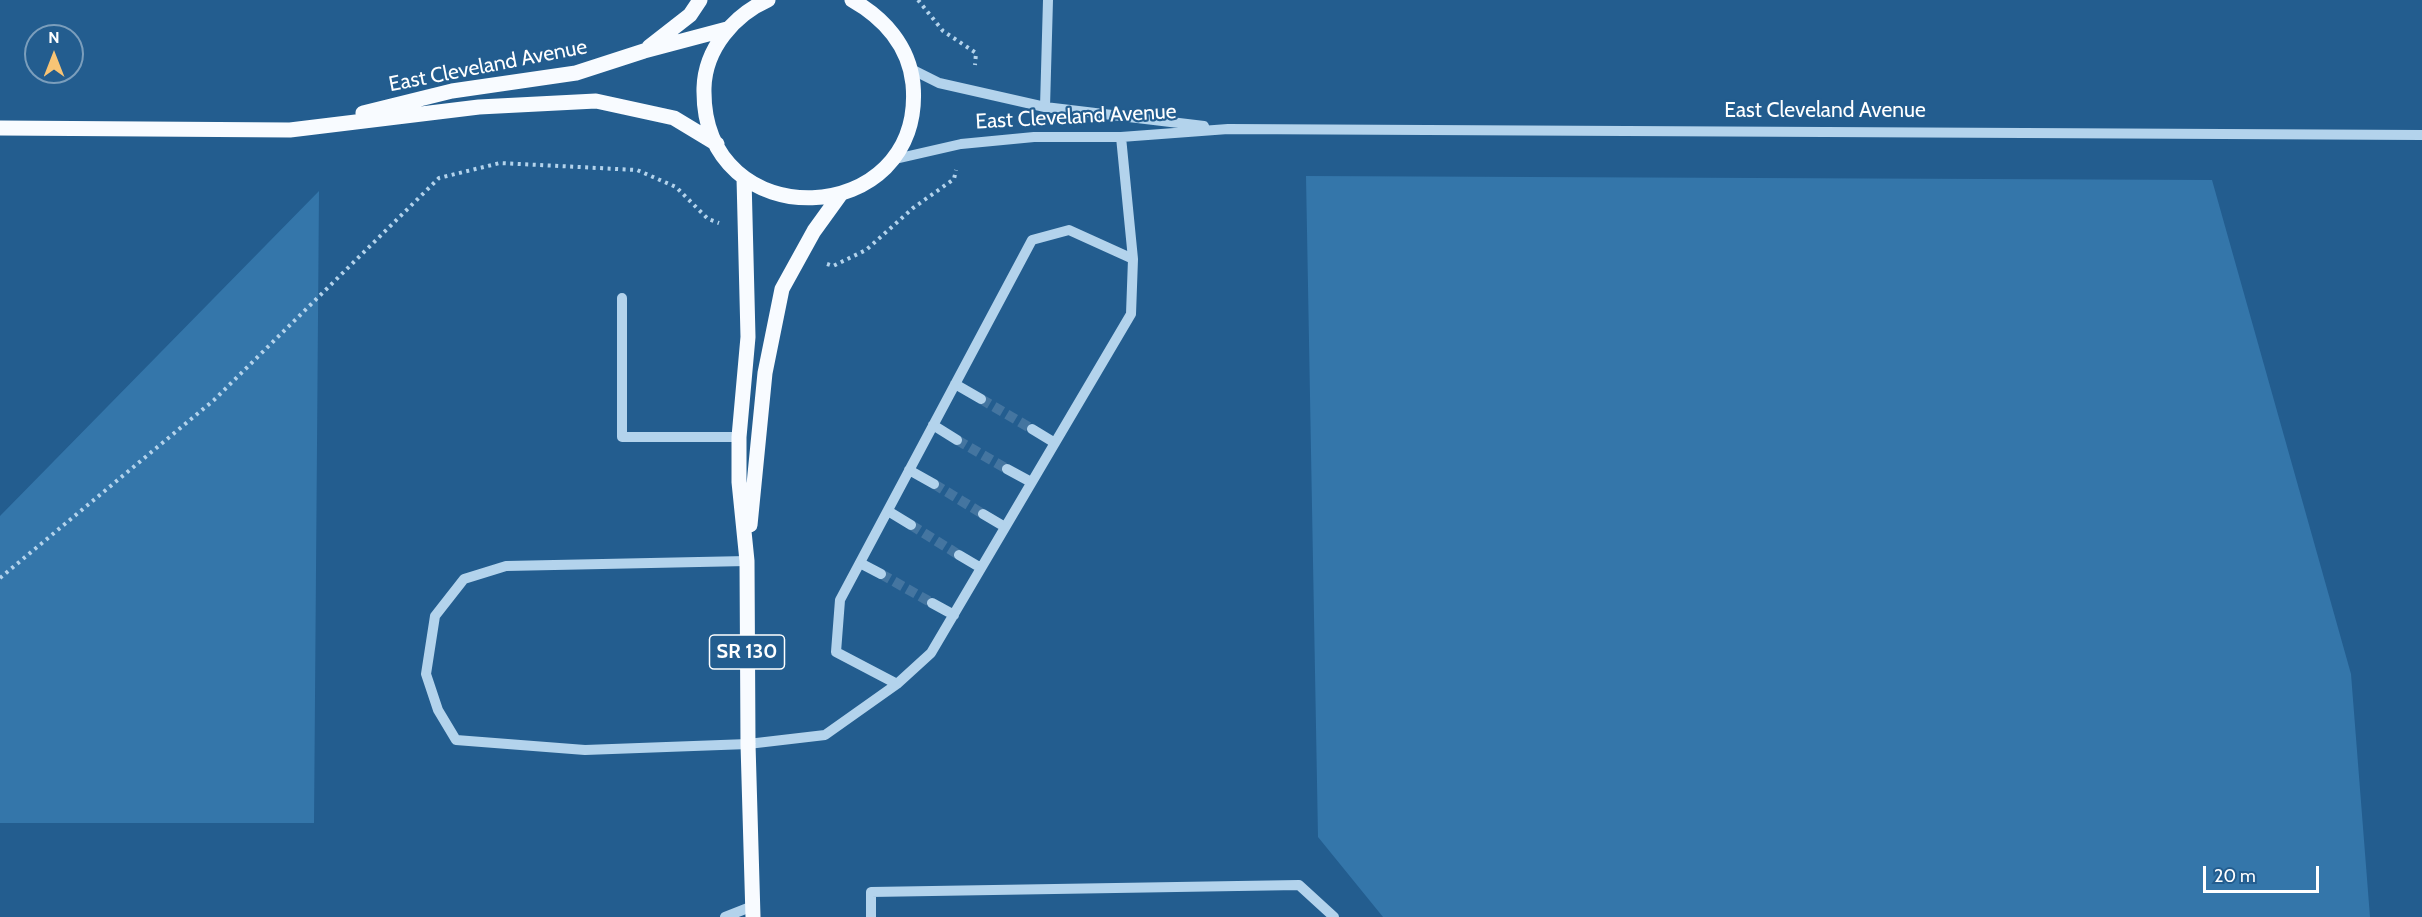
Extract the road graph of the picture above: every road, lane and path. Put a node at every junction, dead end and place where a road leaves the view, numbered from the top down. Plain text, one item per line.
1 (700, 0) edge
2 (768, 0) edge
3 (852, 0) edge
4 (918, 0) edge
5 (1048, 0) edge
6 (753, 3) edge
7 (870, 6) edge
8 (727, 29) junction
9 (644, 51) junction
10 (911, 69) junction
11 (975, 73) dead end
12 (1045, 106) junction
13 (0, 128) edge
14 (1228, 129) junction
15 (291, 130) junction
16 (2422, 135) edge
17 (1121, 137) junction
18 (717, 144) junction
19 (891, 160) junction
20 (744, 178) junction
21 (954, 179) dead end
22 (840, 195) junction
23 (725, 225) dead end
24 (1133, 259) junction
25 (833, 266) dead end
26 (622, 298) dead end
27 (955, 384) junction
28 (981, 399) tunnel mouth
29 (933, 425) junction
30 (1032, 429) tunnel mouth
31 (739, 437) junction
32 (957, 440) tunnel mouth
33 (1055, 443) junction
34 (1007, 469) tunnel mouth
35 (909, 470) junction
36 (1031, 482) junction
37 (934, 484) tunnel mouth
38 (888, 511) junction
39 (983, 514) tunnel mouth
40 (911, 525) tunnel mouth
41 (1005, 527) junction
42 (959, 555) tunnel mouth
43 (747, 561) junction
44 (860, 563) junction
45 (981, 568) junction
46 (881, 574) tunnel mouth
47 (0, 578) edge
48 (932, 603) tunnel mouth
49 (954, 615) junction
50 (897, 684) junction
51 (748, 744) junction
52 (753, 912) edge
53 (725, 917) edge
54 (872, 917) edge
55 (1334, 917) edge

1 - 9 main road
2 - 6 main road
3 - 7 main road
4 - 11 path
5 - 12 street
6 - 8 main road
7 - 10 main road
8 - 9 main road, East Cleveland Avenue
8 - 18 main road
9 - 15 main road, East Cleveland Avenue
10 - 12 street, East Cleveland Avenue
10 - 19 main road
12 - 14 street, East Cleveland Avenue
13 - 15 main road, East Cleveland Avenue
14 - 16 street, East Cleveland Avenue
14 - 17 street, East Cleveland Avenue
15 - 18 main road, East Cleveland Avenue
17 - 19 street, East Cleveland Avenue
17 - 24 street
18 - 20 main road
19 - 22 main road
20 - 22 main road
20 - 31 main road
21 - 25 path
22 - 43 main road
23 - 47 path
24 - 27 street
24 - 33 street
26 - 31 street
27 - 28 street
27 - 29 street
29 - 32 street
29 - 35 street
30 - 33 street
31 - 43 main road
33 - 36 street
34 - 36 street
35 - 37 street
35 - 38 street
36 - 41 street
38 - 40 street
38 - 44 street
39 - 41 street
41 - 45 street
42 - 45 street
43 - 51 main road, SR 130
43 - 51 street
44 - 46 street
44 - 50 street
45 - 49 street
48 - 49 street
49 - 50 street
50 - 51 street
51 - 52 main road, SR 130
52 - 53 street
54 - 55 street

